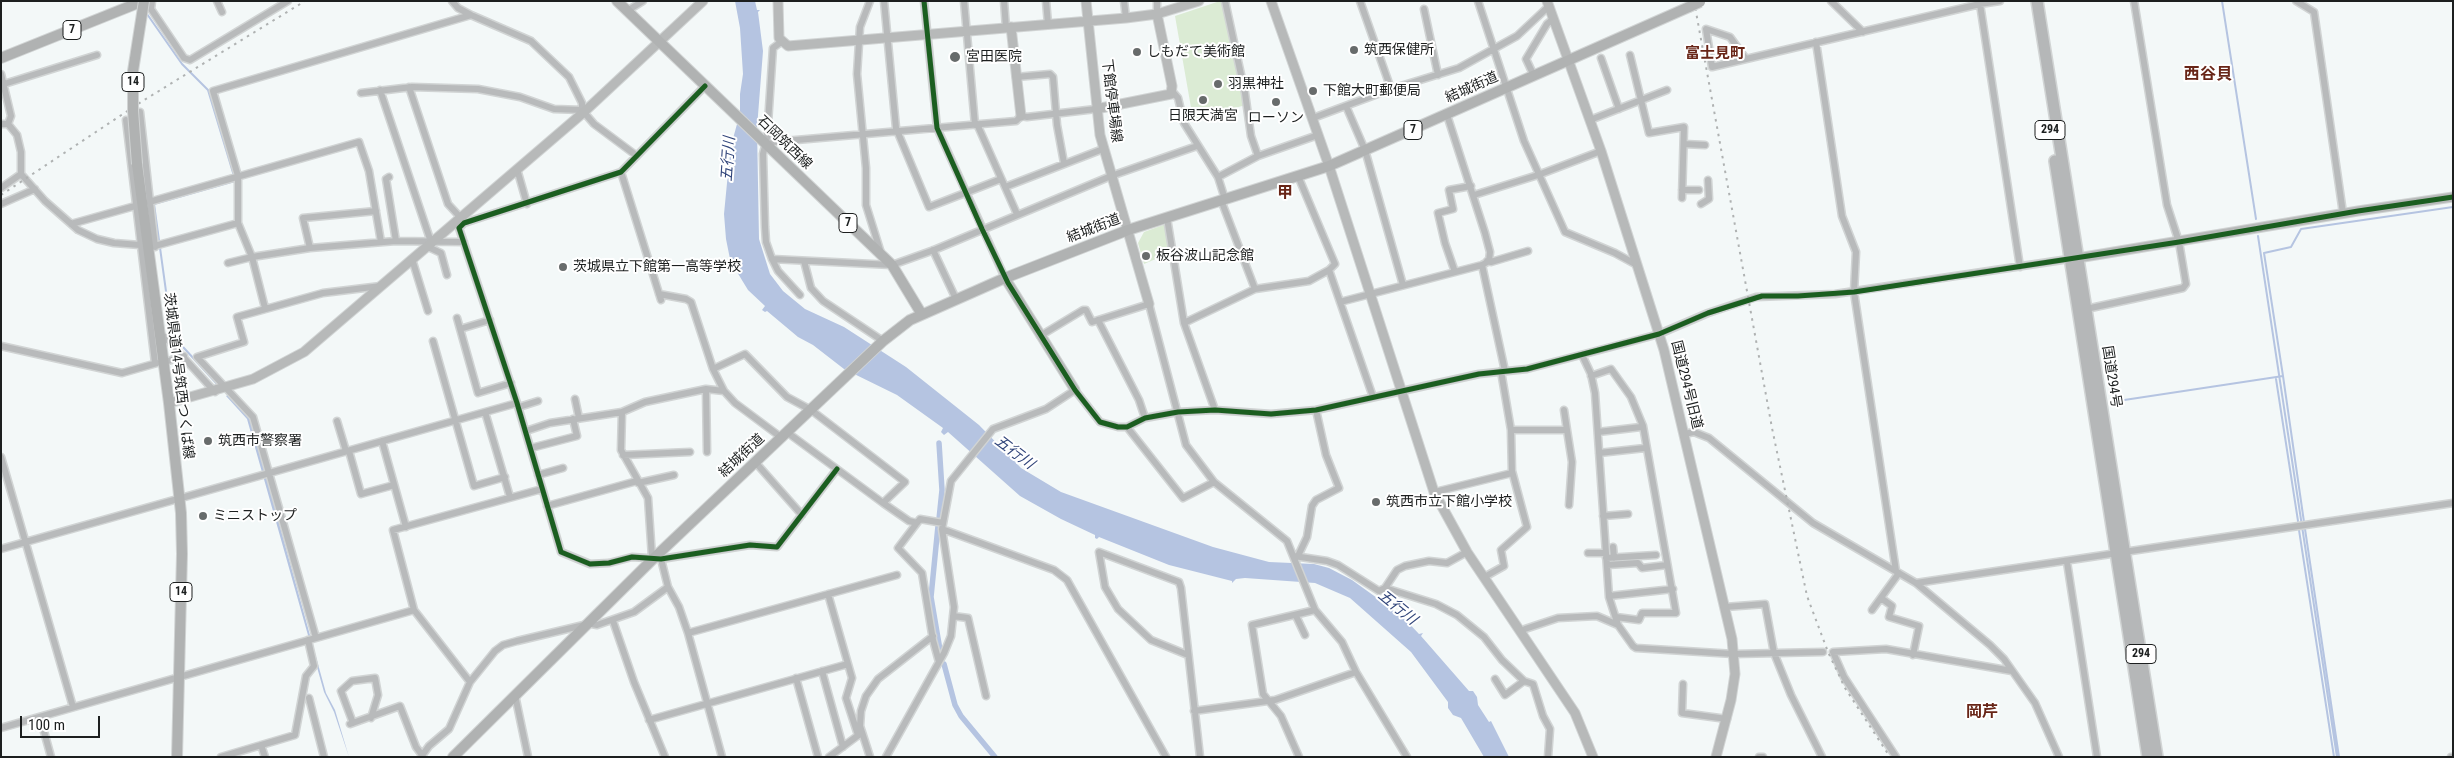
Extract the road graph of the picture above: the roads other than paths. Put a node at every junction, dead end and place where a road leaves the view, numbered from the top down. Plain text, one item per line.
1 (152, 1) edge
2 (217, 1) edge
3 (288, 1) edge
4 (452, 1) edge
5 (617, 1) edge
6 (643, 1) edge
7 (703, 1) edge
8 (778, 1) edge
9 (869, 1) edge
10 (884, 1) edge
11 (924, 1) edge
12 (964, 1) edge
13 (1004, 1) edge
14 (1046, 1) edge
15 (1086, 1) edge
16 (1124, 1) edge
17 (1157, 1) edge
18 (1199, 1) edge
19 (1225, 1) edge
20 (1271, 1) edge
21 (1360, 1) edge
22 (1478, 1) edge
23 (1831, 1) edge
24 (2000, 1) edge
25 (2029, 1) edge
26 (2037, 1) edge
27 (2134, 1) edge
28 (2296, 1) edge
29 (137, 2) edge
30 (1701, 2) edge
31 (1548, 4) edge
32 (1980, 4) junction
33 (1424, 9) dead end
34 (627, 11) junction
35 (222, 12) dead end
36 (1157, 14) junction
37 (471, 15) junction
38 (1126, 18) junction
39 (1553, 19) junction
40 (1088, 21) junction
41 (1048, 24) junction
42 (1009, 27) junction
43 (967, 31) junction
44 (1863, 32) junction
45 (927, 35) junction
46 (887, 38) junction
47 (859, 40) junction
48 (781, 42) junction
49 (1816, 42) junction
50 (660, 43) junction
51 (1493, 49) junction
52 (96, 54) dead end
53 (1630, 55) dead end
54 (1, 58) edge
55 (1601, 58) dead end
56 (1746, 59) junction
57 (1568, 60) junction
58 (1, 74) edge
59 (1438, 75) junction
60 (1534, 76) junction
61 (1016, 77) junction
62 (4, 84) junction
63 (705, 86) junction
64 (409, 87) junction
65 (1506, 88) junction
66 (1392, 89) junction
67 (380, 90) junction
68 (1667, 90) dead end
69 (1172, 92) junction
70 (361, 93) dead end
71 (1641, 100) junction
72 (1346, 106) junction
73 (1096, 109) junction
74 (1619, 109) junction
75 (583, 111) junction
76 (140, 112) dead end
77 (1056, 114) junction
78 (1448, 115) junction
79 (1021, 116) junction
80 (1313, 118) junction
81 (126, 120) dead end
82 (1590, 120) junction
83 (4, 124) edge
84 (976, 124) junction
85 (937, 128) junction
86 (898, 132) junction
87 (1318, 135) junction
88 (861, 136) junction
89 (766, 143) junction
90 (1684, 144) junction
91 (1705, 145) dead end
92 (1197, 146) junction
93 (1103, 149) junction
94 (1365, 150) junction
95 (1601, 151) junction
96 (637, 156) junction
97 (1258, 156) junction
98 (1064, 163) junction
99 (1329, 166) junction
100 (516, 169) junction
101 (621, 172) junction
102 (21, 174) junction
103 (1538, 175) junction
104 (1111, 176) junction
105 (1298, 176) junction
106 (235, 177) junction
107 (389, 177) dead end
108 (1218, 177) junction
109 (1001, 179) junction
110 (1708, 180) dead end
111 (1471, 186) junction
112 (1005, 187) junction
113 (1, 188) edge
114 (35, 189) junction
115 (1682, 190) junction
116 (1700, 190) dead end
117 (967, 193) junction
118 (1474, 195) junction
119 (2453, 197) edge
120 (1682, 198) dead end
121 (1223, 199) junction
122 (149, 202) junction
123 (1, 204) edge
124 (526, 204) junction
125 (1701, 204) dead end
126 (135, 206) junction
127 (376, 211) junction
128 (2343, 213) junction
129 (1017, 214) junction
130 (460, 217) junction
131 (1167, 218) junction
132 (238, 223) junction
133 (71, 224) junction
134 (982, 229) junction
135 (1128, 230) junction
136 (396, 240) junction
137 (381, 242) junction
138 (464, 242) junction
139 (2179, 242) junction
140 (429, 244) junction
141 (150, 247) junction
142 (310, 248) junction
143 (933, 250) junction
144 (1528, 251) dead end
145 (882, 255) junction
146 (252, 256) junction
147 (412, 259) junction
148 (772, 259) junction
149 (2074, 259) junction
150 (804, 260) junction
151 (228, 263) dead end
152 (1484, 263) junction
153 (892, 264) junction
154 (1637, 265) junction
155 (2020, 267) junction
156 (1329, 270) junction
157 (1455, 272) junction
158 (448, 275) dead end
159 (1006, 278) junction
160 (1403, 285) junction
161 (381, 286) junction
162 (1255, 289) junction
163 (1854, 292) junction
164 (1370, 294) junction
165 (800, 295) dead end
166 (956, 299) junction
167 (1340, 302) junction
168 (1150, 304) junction
169 (265, 308) junction
170 (2086, 309) junction
171 (428, 311) dead end
172 (921, 313) junction
173 (457, 318) dead end
174 (490, 320) junction
175 (1098, 320) junction
176 (1184, 323) junction
177 (460, 329) junction
178 (1658, 334) junction
179 (165, 336) dead end
180 (1040, 336) junction
181 (433, 341) dead end
182 (882, 342) junction
183 (1, 346) edge
184 (1582, 355) junction
185 (184, 356) junction
186 (162, 362) junction
187 (713, 370) junction
188 (1503, 372) junction
189 (1591, 376) junction
190 (511, 383) junction
191 (226, 388) junction
192 (706, 389) junction
193 (1074, 390) junction
194 (724, 391) junction
195 (215, 392) junction
196 (1400, 392) junction
197 (1373, 397) junction
198 (575, 399) dead end
199 (538, 401) dead end
200 (169, 403) junction
201 (518, 405) junction
202 (812, 410) junction
203 (1215, 410) junction
204 (1316, 410) junction
205 (1564, 410) dead end
206 (485, 412) junction
207 (622, 412) junction
208 (1178, 412) junction
209 (1145, 418) junction
210 (576, 419) junction
211 (337, 421) dead end
212 (455, 421) junction
213 (1641, 427) dead end
214 (1127, 428) junction
215 (1511, 430) junction
216 (1567, 430) junction
217 (526, 431) junction
218 (1598, 432) junction
219 (1684, 434) junction
220 (785, 435) junction
221 (382, 442) junction
222 (531, 448) junction
223 (1645, 448) dead end
224 (348, 451) junction
225 (690, 452) dead end
226 (707, 452) dead end
227 (1599, 453) junction
228 (623, 455) junction
229 (1, 457) edge
230 (756, 463) junction
231 (563, 468) dead end
232 (837, 469) junction
233 (1512, 471) junction
234 (266, 474) junction
235 (538, 475) junction
236 (674, 475) dead end
237 (505, 477) junction
238 (637, 482) junction
239 (1214, 482) junction
240 (394, 485) junction
241 (542, 489) junction
242 (1439, 491) dead end
243 (510, 497) junction
244 (180, 498) junction
245 (883, 503) junction
246 (2453, 503) edge
247 (1569, 505) dead end
248 (547, 506) junction
249 (802, 514) junction
250 (1628, 514) dead end
251 (1604, 516) junction
252 (917, 523) junction
253 (406, 526) junction
254 (943, 526) junction
255 (26, 542) junction
256 (1613, 547) dead end
257 (1, 549) edge
258 (1467, 552) junction
259 (2120, 552) junction
260 (1588, 554) dead end
261 (1656, 555) dead end
262 (1296, 556) junction
263 (656, 558) junction
264 (1606, 558) junction
265 (1614, 558) junction
266 (2067, 562) junction
267 (1667, 565) junction
268 (1897, 572) junction
269 (897, 575) dead end
270 (1488, 575) dead end
271 (1916, 583) junction
272 (668, 587) junction
273 (1385, 588) junction
274 (1673, 589) junction
275 (828, 594) junction
276 (1609, 596) junction
277 (1881, 598) junction
278 (1725, 607) junction
279 (414, 610) junction
280 (1316, 610) junction
281 (1872, 610) dead end
282 (953, 616) junction
283 (1296, 616) junction
284 (1616, 617) junction
285 (613, 621) junction
286 (586, 624) junction
287 (1618, 625) junction
288 (1525, 630) dead end
289 (688, 633) junction
290 (1305, 635) dead end
291 (932, 636) junction
292 (312, 639) junction
293 (1823, 652) dead end
294 (1774, 653) junction
295 (1734, 654) junction
296 (1188, 655) junction
297 (1913, 655) junction
298 (939, 662) junction
299 (848, 664) junction
300 (822, 671) junction
301 (2012, 671) junction
302 (1356, 672) junction
303 (179, 677) junction
304 (796, 678) junction
305 (1495, 679) dead end
306 (1524, 681) junction
307 (470, 682) junction
308 (1683, 684) dead end
309 (515, 694) junction
310 (986, 696) dead end
311 (309, 698) dead end
312 (1269, 701) junction
313 (707, 702) junction
314 (73, 707) junction
315 (1194, 711) junction
316 (40, 717) junction
317 (370, 718) junction
318 (1727, 719) junction
319 (649, 720) junction
320 (1, 728) edge
321 (859, 734) junction
322 (261, 745) junction
323 (843, 747) junction
324 (246, 753) edge
325 (421, 756) edge
326 (832, 756) edge
327 (51, 757) edge
328 (177, 757) edge
329 (221, 757) edge
330 (265, 757) edge
331 (324, 757) edge
332 (453, 757) edge
333 (528, 757) edge
334 (665, 757) edge
335 (722, 757) edge
336 (818, 757) edge
337 (870, 757) edge
338 (886, 757) edge
339 (1166, 757) edge
340 (1200, 757) edge
341 (1299, 757) edge
342 (1407, 757) edge
343 (1548, 757) edge
344 (1592, 757) edge
345 (1716, 757) edge
346 (1822, 757) edge
347 (1896, 757) edge
348 (2059, 757) edge
349 (2097, 757) edge
350 (2148, 757) edge
351 (2157, 757) edge

1 - 3 street
2 - 35 street
4 - 37 street
5 - 34 main road, 石岡筑西線 / 7
6 - 34 street
7 - 50 street
8 - 48 street
9 - 47 street
10 - 46 street
11 - 45 street
12 - 43 street
13 - 42 street
14 - 41 street
15 - 40 street, 下館停車場線
16 - 38 street
17 - 36 street
18 - 36 street
19 - 97 street
20 - 80 street
21 - 66 street
22 - 51 street
23 - 44 street
24 - 32 street
25 - 149 highway, 国道294号 / 294
26 - 149 highway, 国道294号 / 294
27 - 139 street
28 - 128 street
29 - 54 main road, 7
29 - 141 main road, 茨城県道14号筑西つくば線 / 14, bridge
30 - 57 main road, 結城街道 / 7, bridge
31 - 39 street, 国道294号旧道
31 - 51 street
32 - 44 street
32 - 155 street
33 - 59 street
34 - 50 main road, 石岡筑西線 / 7
36 - 38 street
36 - 69 street
37 - 75 street
37 - 106 street
38 - 40 street
39 - 57 street, 国道294号旧道
39 - 60 street
40 - 41 street
40 - 73 street, 下館停車場線
41 - 42 street
42 - 43 street
42 - 61 street
43 - 45 street
43 - 84 street
44 - 49 street
45 - 46 street
45 - 85 street
46 - 47 street
46 - 86 street
47 - 48 street
47 - 88 street
48 - 89 street
49 - 56 street
49 - 163 street
50 - 63 main road, 石岡筑西線 / 7
50 - 75 street
51 - 59 street
51 - 65 street
52 - 62 street
53 - 71 street
55 - 74 street
56 - 56 street
57 - 60 main road, 結城街道 / 7
57 - 82 street, 国道294号旧道
58 - 62 street
59 - 66 street
60 - 65 main road, 結城街道 / 7
61 - 77 street
61 - 79 street
62 - 83 street
63 - 89 main road, 石岡筑西線 / 7
63 - 96 street
64 - 67 street
64 - 75 street
64 - 130 street
65 - 78 main road, 結城街道 / 7
65 - 103 street
66 - 72 street
67 - 70 street
67 - 140 street
68 - 71 street
69 - 73 street
69 - 92 street
71 - 74 street
71 - 90 street
72 - 80 street
72 - 94 street
73 - 77 street
73 - 93 street, 下館停車場線
74 - 82 street
75 - 96 street
75 - 100 street
76 - 122 street
77 - 79 street
77 - 98 street
78 - 94 main road, 結城街道 / 7
78 - 111 street
79 - 84 street
80 - 87 street
81 - 126 street
82 - 95 street, 国道294号旧道
83 - 102 street
84 - 85 street
84 - 109 street
85 - 86 street
85 - 117 street
86 - 88 street
86 - 117 street
87 - 97 street
87 - 99 street
88 - 89 street
88 - 145 street
89 - 145 main road, 石岡筑西線 / 7
89 - 148 street
90 - 91 street
90 - 115 street
92 - 104 street
92 - 108 street
93 - 98 street
93 - 104 street, 下館停車場線
94 - 99 main road, 結城街道 / 7
94 - 160 street
95 - 103 street
95 - 154 street, 国道294号旧道
96 - 101 street
97 - 108 street
98 - 112 street
99 - 105 main road, 結城街道 / 7
99 - 164 street
100 - 124 street
100 - 130 street
101 - 124 street
101 - 187 street
102 - 113 street
102 - 114 street
103 - 118 street
103 - 154 street
104 - 129 street
104 - 135 street, 下館停車場線
105 - 121 main road, 結城街道 / 7
105 - 156 street
106 - 122 street
106 - 127 street
106 - 132 street
107 - 136 street
108 - 121 street
109 - 112 street
109 - 117 street
110 - 125 street
111 - 118 street
111 - 157 street
112 - 129 street
114 - 123 street
114 - 133 street
115 - 116 street
115 - 120 street
117 - 134 street
118 - 152 street
119 - 128 street
121 - 131 main road, 結城街道 / 7
121 - 162 street
122 - 141 street
124 - 138 street
126 - 133 street
126 - 141 street
127 - 137 street
127 - 142 street
128 - 139 street
129 - 134 street
130 - 140 street
131 - 135 main road, 結城街道 / 7
131 - 176 street
132 - 141 street
132 - 146 street
133 - 141 street
134 - 143 street
134 - 159 street
135 - 159 main road, 結城街道 / 7
135 - 168 street, 下館停車場線
136 - 137 street
136 - 140 street
137 - 142 street
138 - 140 street
138 - 174 street
139 - 149 street
139 - 170 street
140 - 147 street
140 - 158 street
141 - 186 main road, 茨城県道14号筑西つくば線 / 14
142 - 146 street
143 - 153 street
143 - 166 street
144 - 152 street
145 - 153 main road, 石岡筑西線 / 7
146 - 151 street
146 - 169 street
147 - 161 street
147 - 171 street
148 - 150 street
148 - 165 street
149 - 155 street
149 - 170 highway, 国道294号 / 294
149 - 259 highway, 国道294号 / 294
150 - 153 street
150 - 182 street
152 - 157 street
152 - 188 street
153 - 172 main road, 石岡筑西線 / 7
154 - 178 street, 国道294号旧道
155 - 163 street
156 - 162 street
156 - 167 street
157 - 160 street
159 - 166 main road, 結城街道 / 7
159 - 180 street
160 - 164 street
161 - 169 street
161 - 191 street
162 - 176 street
163 - 178 street
163 - 268 street
164 - 167 street
164 - 196 street
166 - 172 main road, 結城街道 / 7
167 - 197 street
168 - 175 street
168 - 208 street
169 - 191 street
170 - 259 highway, 国道294号 / 294
172 - 182 main road, 結城街道 / 7
173 - 177 street
174 - 177 street
174 - 190 street
175 - 180 street
175 - 209 street
176 - 203 street
177 - 190 street
178 - 184 street
178 - 219 street, 国道294号旧道
179 - 185 street
180 - 193 street
181 - 212 street
182 - 202 main road, 結城街道 / 7
183 - 186 street
184 - 188 street
184 - 189 street
185 - 186 street
185 - 195 street
186 - 200 main road, 茨城県道14号筑西つくば線 / 14
187 - 194 street
187 - 202 street
188 - 196 street
188 - 215 street
189 - 218 street
189 - 267 street
190 - 201 street
191 - 195 street
191 - 234 street
192 - 194 street
192 - 207 street
192 - 226 street
193 - 214 street
193 - 254 street
194 - 220 street
195 - 200 street
196 - 197 street
196 - 258 street
197 - 204 street
198 - 210 street
199 - 201 street
200 - 244 main road, 茨城県道14号筑西つくば線 / 14
201 - 206 street
201 - 217 street
202 - 220 main road, 結城街道 / 7
202 - 245 street
203 - 204 street
203 - 208 street
204 - 262 street
205 - 216 street
206 - 212 street
206 - 237 street
207 - 210 street
207 - 228 street
208 - 209 street
208 - 239 street
209 - 214 street
210 - 217 street
210 - 222 street
211 - 224 street
212 - 221 street
212 - 237 street
213 - 218 street
214 - 239 street
215 - 216 street
215 - 233 street
216 - 247 street
217 - 222 street
218 - 227 street
219 - 268 street
219 - 278 street, 国道294号旧道
220 - 230 main road, 結城街道 / 7
220 - 232 street
221 - 224 street
221 - 240 street
222 - 235 street
223 - 227 street
224 - 234 street
224 - 240 street
225 - 228 street
227 - 251 street
228 - 238 street
229 - 255 street
230 - 249 street
230 - 263 main road, 結城街道 / 7
231 - 235 street
232 - 245 street
232 - 249 street
233 - 242 street
233 - 270 street
234 - 244 street
234 - 292 street
235 - 241 street
236 - 238 street
237 - 243 street
238 - 248 street
238 - 263 street
239 - 262 street
240 - 253 street
241 - 243 street
241 - 248 street
243 - 253 street
244 - 255 street
244 - 303 main road, 茨城県道14号筑西つくば線 / 14
245 - 252 street
246 - 259 street
248 - 263 street
249 - 263 street
250 - 251 street
251 - 264 street
252 - 254 street
252 - 291 street
253 - 279 street
254 - 282 street
254 - 339 street
255 - 257 street
255 - 314 street
256 - 265 street
258 - 273 street
258 - 344 street
259 - 266 street
259 - 350 highway, 国道294号 / 294
259 - 351 highway, 国道294号 / 294
260 - 264 street
261 - 265 street
262 - 273 street
262 - 280 street
263 - 272 street
263 - 286 main road, 結城街道 / 7
264 - 265 street
264 - 267 street
264 - 276 street
266 - 271 street
266 - 349 street
267 - 274 street
268 - 271 street
268 - 277 street
269 - 275 street
271 - 301 street
272 - 285 street
272 - 289 street
273 - 306 street
274 - 276 street
274 - 284 street
275 - 289 street
275 - 299 street
276 - 284 street
277 - 281 street
277 - 297 street
278 - 294 street
278 - 295 street, 国道294号旧道
279 - 292 street
279 - 307 street
280 - 283 street
280 - 302 street
282 - 298 street
282 - 310 street
283 - 290 street
283 - 312 street
284 - 287 street
285 - 286 street
285 - 319 street
286 - 307 street
286 - 309 main road, 結城街道 / 7
287 - 288 street
287 - 295 street
289 - 313 street
291 - 298 street
291 - 321 street
292 - 303 street
292 - 322 street
293 - 294 street
294 - 295 street
294 - 346 street
295 - 318 street, 国道294号旧道
296 - 296 street
296 - 315 street
297 - 301 street
297 - 347 street
298 - 338 street
299 - 300 street
299 - 321 street
300 - 304 street
300 - 323 street
301 - 348 street
302 - 312 street
302 - 342 street
303 - 314 street
303 - 328 main road, 茨城県道14号筑西つくば線 / 14
304 - 313 street
304 - 336 street
305 - 306 street
306 - 343 street
307 - 325 street
308 - 318 street
309 - 332 main road, 結城街道 / 7
309 - 333 street
311 - 331 street
312 - 315 street
312 - 341 street
313 - 319 street
313 - 335 street
314 - 316 street
315 - 340 street
316 - 320 street
316 - 327 street
317 - 317 street
317 - 325 street
318 - 345 street, 国道294号旧道
319 - 334 street
321 - 323 street
321 - 337 street
322 - 324 street
322 - 330 street
323 - 326 street
324 - 329 street

